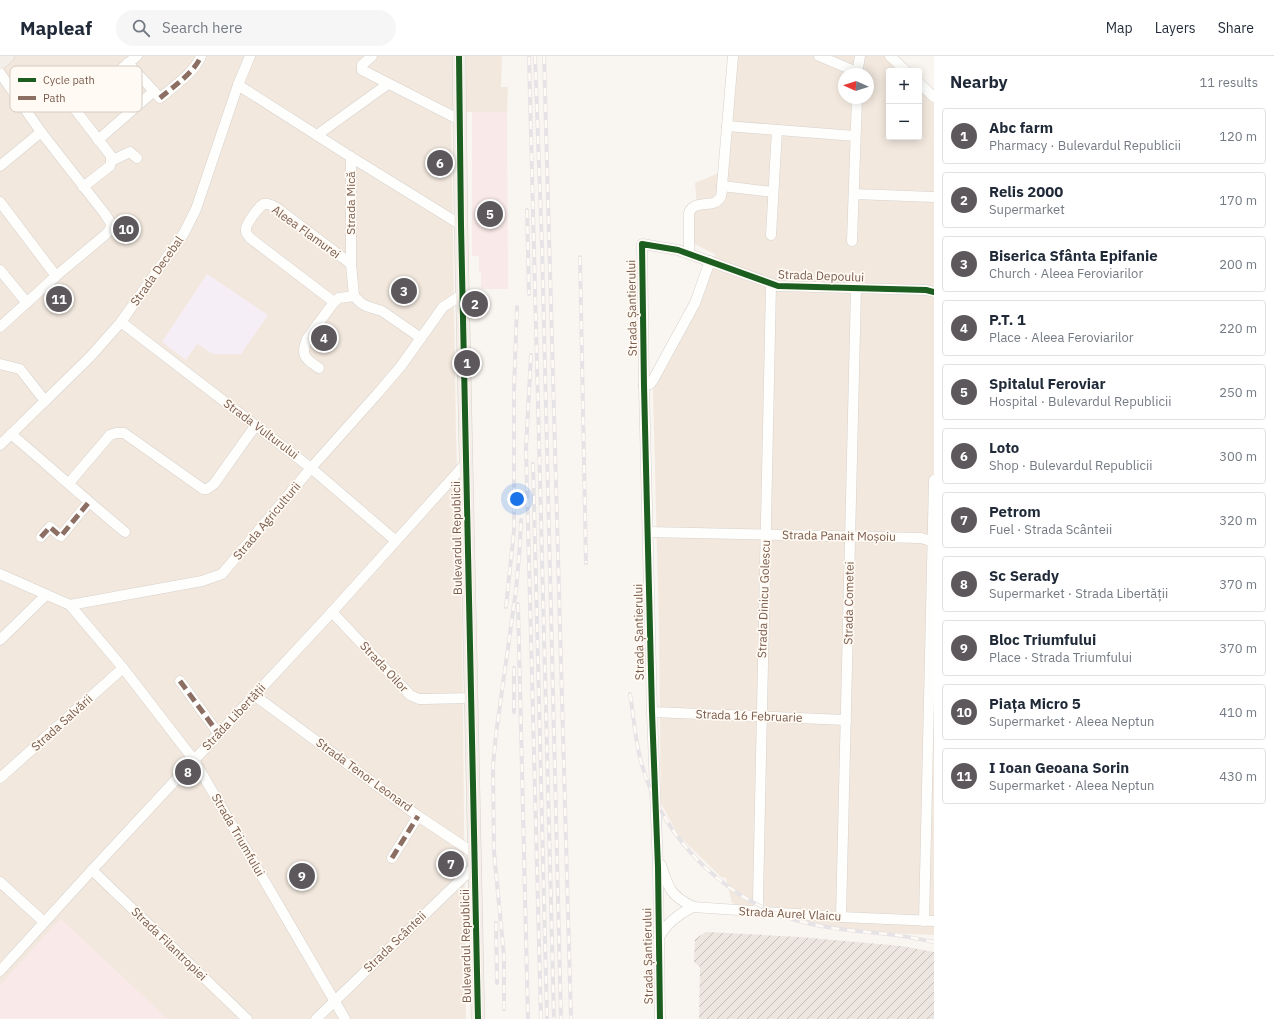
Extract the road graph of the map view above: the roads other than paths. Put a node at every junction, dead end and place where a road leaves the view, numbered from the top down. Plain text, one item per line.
1 (8, 56) edge
2 (136, 56) edge
3 (201, 56) edge
4 (250, 56) edge
5 (372, 56) edge
6 (459, 56) edge
7 (733, 56) edge
8 (819, 56) edge
9 (860, 56) edge
10 (890, 56) edge
11 (0, 63) edge
12 (128, 63) junction
13 (124, 66) edge
14 (131, 66) edge
15 (846, 68) edge
16 (858, 68) edge
17 (903, 68) edge
18 (0, 73) edge
19 (142, 78) edge
20 (388, 84) junction
21 (238, 85) junction
22 (922, 86) edge
23 (10, 87) edge
24 (154, 91) junction
25 (934, 97) edge
26 (142, 102) edge
27 (857, 104) edge
28 (27, 112) edge
29 (77, 112) edge
30 (130, 112) edge
31 (460, 120) junction
32 (728, 126) junction
33 (777, 130) junction
34 (40, 132) junction
35 (317, 135) junction
36 (855, 136) junction
37 (98, 140) junction
38 (351, 157) junction
39 (137, 158) dead end
40 (111, 161) junction
41 (0, 166) edge
42 (722, 186) junction
43 (83, 187) junction
44 (773, 192) junction
45 (854, 194) junction
46 (934, 197) edge
47 (0, 202) edge
48 (461, 225) junction
49 (771, 235) dead end
50 (852, 240) dead end
51 (642, 244) joint
52 (689, 253) junction
53 (710, 261) junction
54 (350, 264) junction
55 (0, 270) edge
56 (56, 276) junction
57 (771, 285) junction
58 (856, 289) junction
59 (934, 292) edge
60 (463, 294) junction
61 (354, 296) junction
62 (334, 302) junction
63 (27, 303) junction
64 (121, 322) junction
65 (0, 327) edge
66 (421, 338) junction
67 (0, 364) edge
68 (319, 368) dead end
69 (644, 386) junction
70 (45, 401) junction
71 (256, 425) junction
72 (11, 434) junction
73 (0, 445) edge
74 (467, 462) junction
75 (311, 468) junction
76 (934, 480) edge
77 (69, 483) junction
78 (89, 502) junction
79 (125, 532) dead end
80 (648, 532) junction
81 (766, 534) junction
82 (850, 536) junction
83 (41, 537) dead end
84 (396, 541) junction
85 (933, 542) edge
86 (0, 574) edge
87 (46, 595) junction
88 (70, 605) junction
89 (332, 612) junction
90 (0, 640) edge
91 (123, 668) junction
92 (180, 682) dead end
93 (254, 695) junction
94 (471, 698) junction
95 (652, 712) junction
96 (761, 716) junction
97 (846, 720) junction
98 (218, 733) junction
99 (194, 760) junction
100 (0, 778) edge
101 (418, 816) junction
102 (658, 854) junction
103 (392, 858) dead end
104 (475, 859) junction
105 (92, 870) junction
106 (0, 882) edge
107 (693, 908) junction
108 (759, 912) junction
109 (841, 917) junction
110 (929, 921) edge
111 (44, 922) junction
112 (658, 937) junction
113 (1, 967) edge
114 (334, 1001) junction
115 (247, 1019) edge
116 (316, 1019) edge
117 (345, 1019) edge
118 (478, 1019) edge
119 (660, 1019) edge

1 - 11 main road
2 - 12 street
3 - 24 street
4 - 21 street, Strada Decebal
5 - 20 street
6 - 31 main road, Bulevardul Republicii
7 - 32 street
8 - 15 street
9 - 16 street
10 - 17 street
12 - 13 street
12 - 14 street
18 - 23 street
19 - 24 street
20 - 31 street
20 - 35 street
21 - 35 street, Strada Mică
21 - 64 street, Strada Decebal
22 - 25 street
24 - 26 street
27 - 36 street
28 - 34 street
29 - 37 street
30 - 37 street
31 - 48 main road, Bulevardul Republicii
32 - 33 street
32 - 42 street
33 - 36 street
33 - 44 street
34 - 41 street
34 - 43 street
35 - 38 street, Strada Mică
36 - 45 street
37 - 40 street
38 - 48 street, Strada Mică
38 - 54 street, Strada Mică
39 - 40 street
40 - 43 street
42 - 44 street
42 - 52 street
43 - 56 street
44 - 49 street
45 - 46 street
45 - 50 street
47 - 56 street
48 - 60 main road, Bulevardul Republicii
51 - 52 street, Strada Depoului
51 - 69 street, Strada Șantierului
52 - 53 street, Strada Depoului
53 - 57 street, Strada Depoului
53 - 69 street
54 - 61 street, Strada Mică
54 - 62 street, Aleea Flamurei
55 - 63 street
56 - 63 street
57 - 58 street, Strada Depoului
57 - 81 street, Strada Dinicu Golescu
58 - 59 street, Strada Depoului
58 - 82 street, Strada Cometei
60 - 66 street, Strada Agriculturii
60 - 74 main road, Bulevardul Republicii
61 - 62 street
61 - 66 street
62 - 68 street
63 - 65 street
64 - 70 street, Strada Decebal
64 - 71 street, Strada Vulturului
66 - 75 street, Strada Agriculturii
67 - 70 street
69 - 80 street, Strada Șantierului
70 - 72 street, Strada Decebal
71 - 75 street, Strada Vulturului
71 - 77 street
72 - 73 street, Strada Decebal
72 - 77 street
74 - 84 street, Strada Libertății
74 - 94 main road, Bulevardul Republicii
75 - 84 street, Strada Vulturului
75 - 88 street, Strada Agriculturii
76 - 85 street
77 - 78 street
78 - 79 street
78 - 83 street
80 - 81 street, Strada Panait Moșoiu
80 - 95 street, Strada Șantierului
81 - 82 street, Strada Panait Moșoiu
81 - 96 street, Strada Dinicu Golescu
82 - 85 street, Strada Panait Moșoiu
82 - 97 street, Strada Cometei
84 - 89 street, Strada Libertății
85 - 110 street
86 - 87 street
87 - 88 street
87 - 90 street
88 - 91 street, Strada Triumfului
89 - 93 street, Strada Libertății
89 - 94 street, Strada Oilor
91 - 99 street, Strada Triumfului
91 - 100 street, Strada Salvării
92 - 98 street
93 - 98 street, Strada Libertății
93 - 101 street, Strada Tenor Leonard
94 - 104 main road, Bulevardul Republicii
95 - 96 street, Strada 16 Februarie
95 - 102 street, Strada Șantierului
96 - 97 street, Strada 16 Februarie
96 - 108 street, Strada Dinicu Golescu
97 - 109 street, Strada Cometei
98 - 99 street, Strada Libertății
99 - 105 street, Strada Libertății
99 - 114 street, Strada Triumfului
101 - 103 street
101 - 104 street, Strada Tenor Leonard
102 - 107 street
102 - 112 street, Strada Șantierului
104 - 114 street, Strada Scânteii
104 - 118 main road, Bulevardul Republicii
105 - 111 street, Strada Libertății
105 - 115 street, Strada Filantropiei
106 - 111 street
107 - 108 street, Strada Aurel Vlaicu
107 - 112 street
108 - 109 street, Strada Aurel Vlaicu
109 - 110 street, Strada Aurel Vlaicu
111 - 113 street, Strada Libertății
112 - 119 street, Strada Șantierului
114 - 116 street, Strada Scânteii
114 - 117 street, Strada Triumfului

